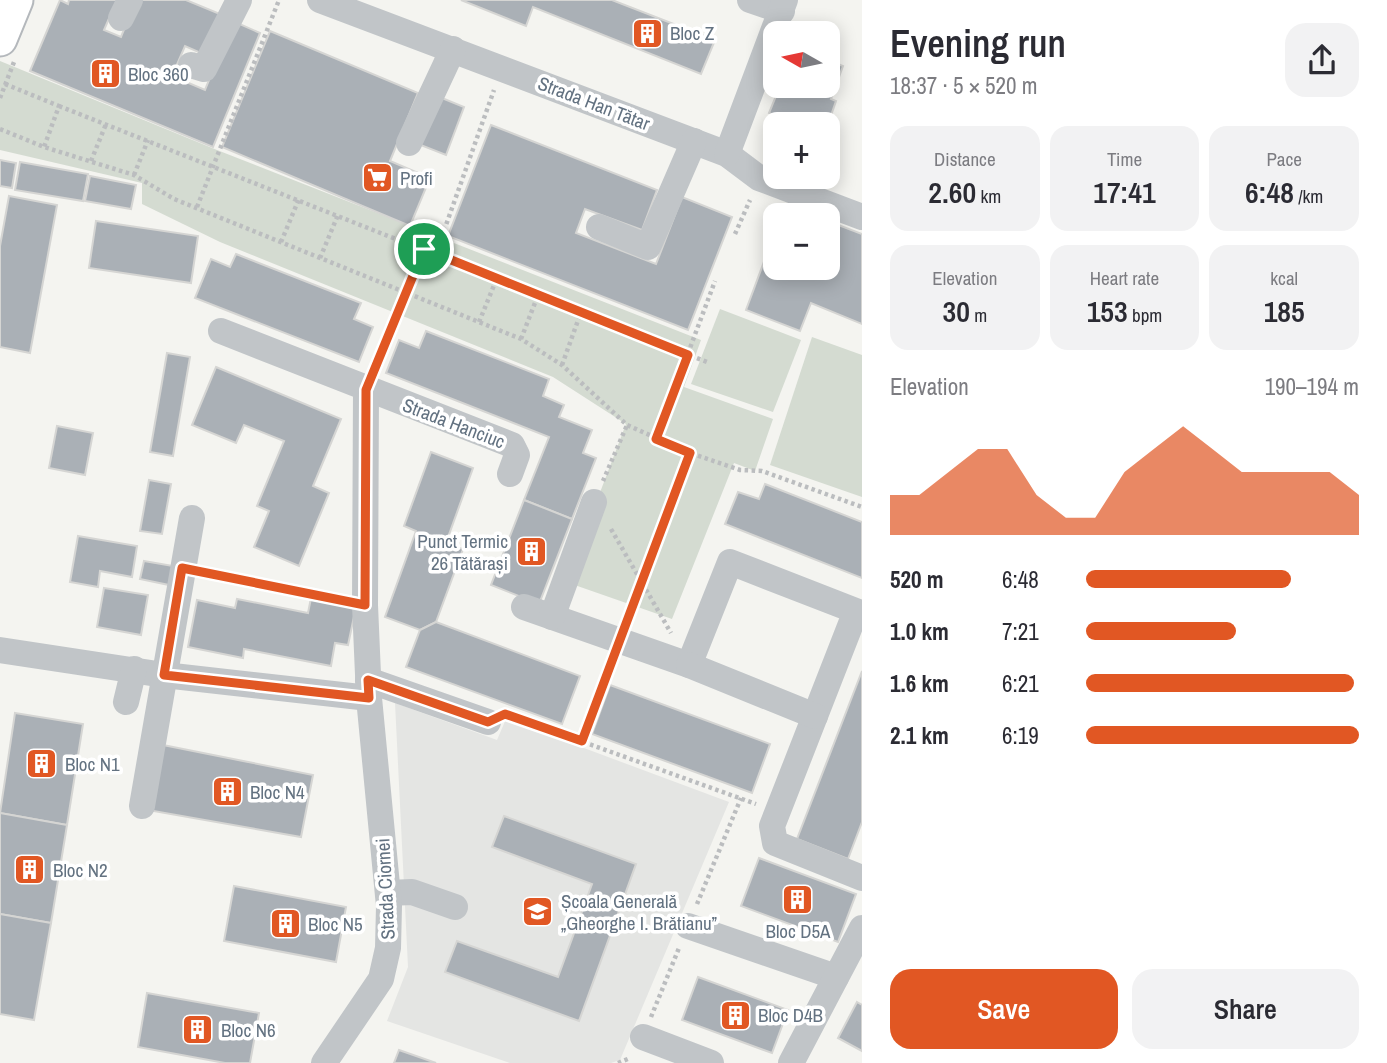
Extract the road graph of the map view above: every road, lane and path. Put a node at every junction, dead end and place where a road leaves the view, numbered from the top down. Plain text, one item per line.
1 (16, 0) edge
2 (239, 0) edge
3 (279, 0) edge
4 (320, 0) edge
5 (750, 0) edge
6 (784, 6) edge
7 (0, 40) edge
8 (453, 49) junction
9 (191, 65) dead end
10 (502, 68) junction
11 (5, 84) dead end
12 (59, 106) junction
13 (106, 124) junction
14 (0, 129) edge
15 (148, 140) junction
16 (694, 141) junction
17 (409, 143) dead end
18 (44, 146) junction
19 (727, 154) junction
20 (91, 162) junction
21 (215, 166) junction
22 (134, 175) junction
23 (299, 199) junction
24 (197, 207) junction
25 (338, 215) junction
26 (744, 215) dead end
27 (862, 217) edge
28 (599, 227) dead end
29 (735, 234) dead end
30 (281, 242) junction
31 (424, 249) junction
32 (320, 258) junction
33 (497, 278) junction
34 (716, 281) dead end
35 (405, 294) junction
36 (538, 295) junction
37 (581, 312) junction
38 (479, 322) junction
39 (221, 331) dead end
40 (522, 339) junction
41 (688, 355) junction
42 (707, 362) dead end
43 (562, 365) junction
44 (366, 390) junction
45 (627, 425) junction
46 (656, 439) junction
47 (690, 453) junction
48 (510, 474) dead end
49 (594, 502) junction
50 (862, 508) edge
51 (192, 518) dead end
52 (182, 568) junction
53 (641, 579) junction
54 (365, 605) junction
55 (524, 607) dead end
56 (552, 617) junction
57 (619, 640) junction
58 (0, 650) edge
59 (689, 665) junction
60 (134, 668) junction
61 (164, 675) junction
62 (369, 689) junction
63 (126, 702) dead end
64 (815, 716) junction
65 (488, 722) joint
66 (582, 741) junction
67 (741, 798) junction
68 (142, 806) dead end
69 (736, 808) dead end
70 (778, 811) junction
71 (862, 878) edge
72 (388, 893) junction
73 (455, 907) dead end
74 (688, 926) dead end
75 (862, 928) edge
76 (836, 977) junction
77 (643, 1037) dead end
78 (324, 1063) edge
79 (711, 1063) edge
80 (790, 1063) edge

1 - 7 main road
2 - 9 street
3 - 21 path
4 - 8 street, Strada Han Tătar
5 - 6 street
6 - 19 street
8 - 10 street, Strada Han Tătar
8 - 17 street
10 - 16 street, Strada Han Tătar
10 - 31 path
11 - 12 path
12 - 13 path
12 - 18 path
13 - 15 path
13 - 20 path
14 - 18 path
15 - 21 path
15 - 22 path
16 - 19 street, Strada Han Tătar
16 - 28 street
18 - 20 path
19 - 27 street, Strada Han Tătar
20 - 22 path
21 - 23 path
21 - 24 path
22 - 24 path
23 - 25 path
23 - 30 path
24 - 30 path
25 - 31 path
25 - 32 path
26 - 29 path
30 - 32 path
31 - 33 path
31 - 35 path
32 - 35 path
33 - 36 path
33 - 38 path
34 - 41 path
35 - 38 path
35 - 44 path
36 - 37 path
36 - 40 path
37 - 41 path
37 - 43 path
38 - 40 path
39 - 44 street, Strada Hanciuc
40 - 43 path
41 - 42 path
41 - 46 path
43 - 45 path
44 - 48 street, Strada Hanciuc
44 - 54 street
45 - 46 path
45 - 49 path
46 - 47 path
47 - 50 path
47 - 53 path
49 - 53 path
49 - 56 street
51 - 52 street
52 - 54 path
52 - 61 street
53 - 57 path
53 - 59 path
54 - 62 street
55 - 56 street
56 - 57 street
57 - 59 street
57 - 66 path
58 - 60 street
59 - 64 street
59 - 64 street
60 - 61 street
60 - 63 street
61 - 62 street
61 - 68 street
62 - 65 street
62 - 72 street, Strada Ciornei
64 - 70 street
65 - 66 path
66 - 67 path
67 - 69 path
67 - 70 path
70 - 71 street
72 - 73 street
72 - 78 street, Strada Ciornei
74 - 76 street
75 - 76 street
76 - 80 street
77 - 79 street

